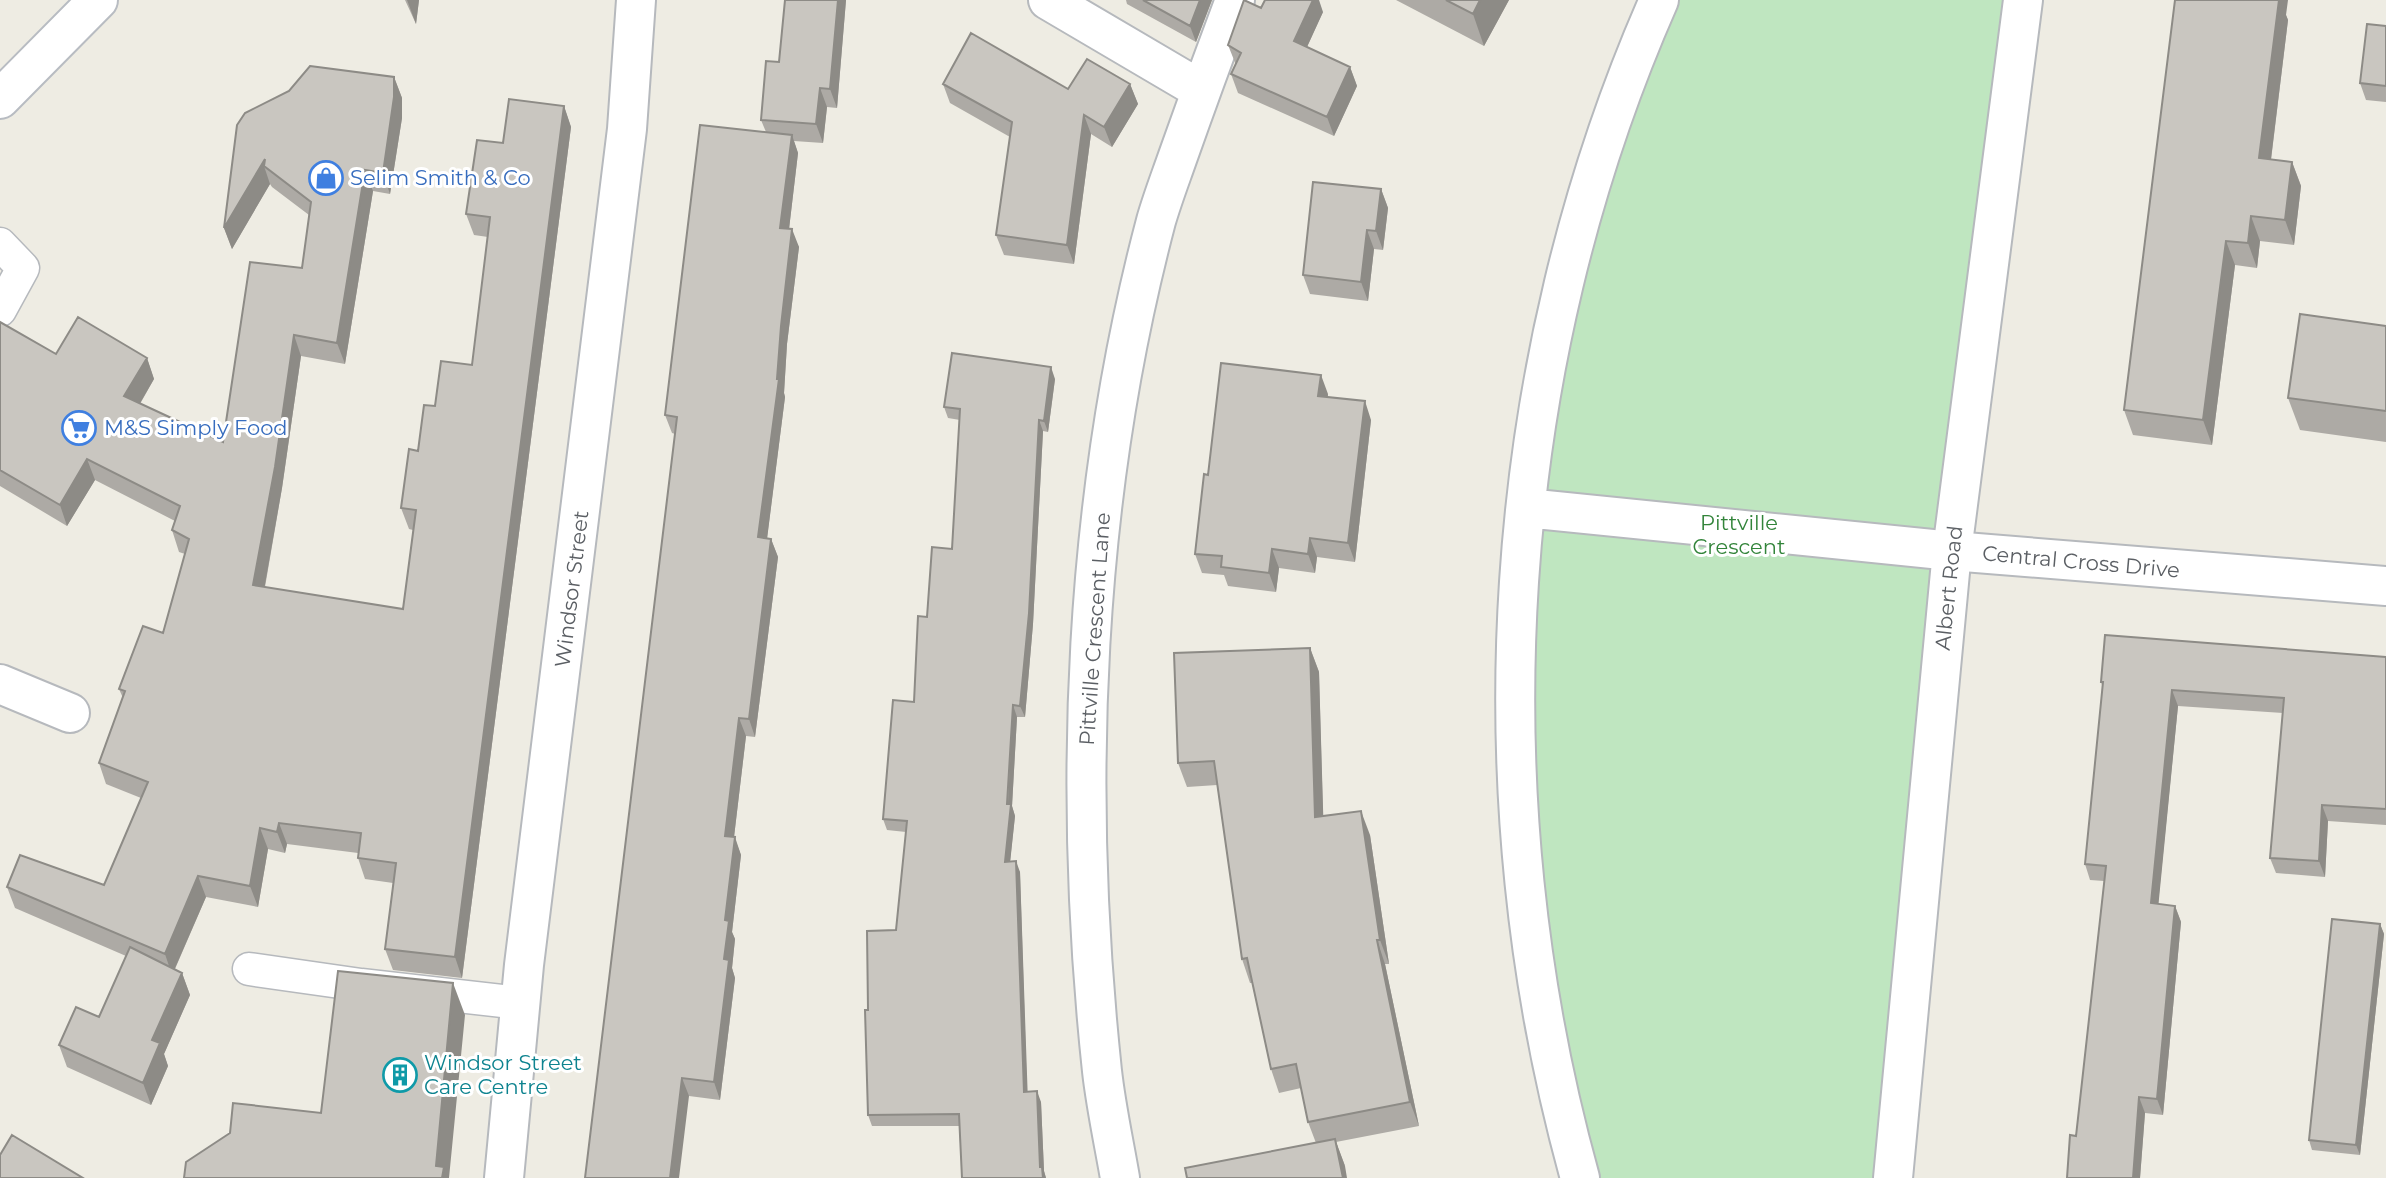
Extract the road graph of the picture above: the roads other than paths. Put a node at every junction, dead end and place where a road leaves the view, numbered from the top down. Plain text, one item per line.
1 (98, 0) edge
2 (636, 0) edge
3 (1048, 0) edge
4 (1236, 0) edge
5 (1659, 0) edge
6 (2023, 0) edge
7 (1201, 90) junction
8 (0, 99) edge
9 (0, 244) edge
10 (0, 310) edge
11 (1526, 509) junction
12 (1952, 551) junction
13 (2386, 586) edge
14 (0, 684) edge
15 (71, 713) dead end
16 (249, 969) dead end
17 (520, 1003) junction
18 (504, 1178) edge
19 (1121, 1178) edge
20 (1580, 1178) edge
21 (1893, 1178) edge

1 - 8 street
2 - 17 street, Windsor Street
3 - 7 street
4 - 7 street, Pittville Crescent Lane
5 - 11 street
6 - 12 street, Albert Road
7 - 19 street, Pittville Crescent Lane
9 - 10 lane
11 - 12 street, Central Cross Drive
11 - 20 street
12 - 13 street, Central Cross Drive
12 - 21 street, Albert Road
14 - 15 street
16 - 17 lane
17 - 18 street, Windsor Street

